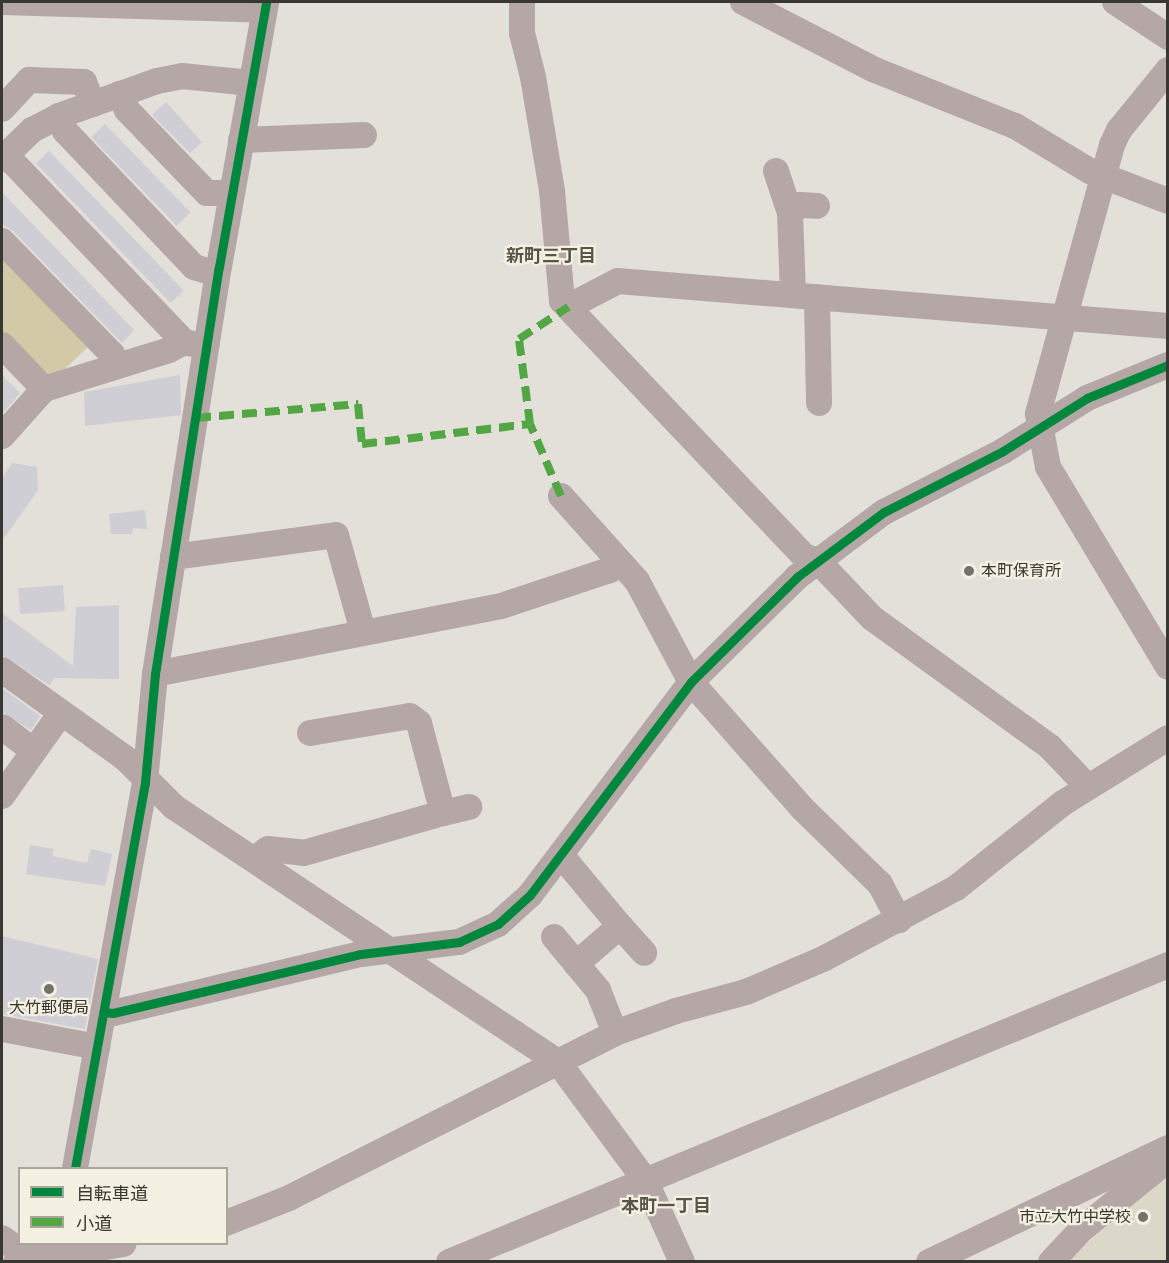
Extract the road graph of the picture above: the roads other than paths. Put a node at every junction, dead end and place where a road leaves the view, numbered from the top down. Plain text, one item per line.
1 (2, 2) edge
2 (522, 2) edge
3 (743, 2) edge
4 (1115, 2) edge
5 (94, 3) edge
6 (265, 6) edge
7 (1167, 37) edge
8 (1167, 70) edge
9 (244, 83) junction
10 (119, 94) junction
11 (93, 104) junction
12 (2, 109) edge
13 (59, 116) junction
14 (364, 135) dead end
15 (241, 140) junction
16 (4, 157) edge
17 (776, 171) dead end
18 (1103, 177) junction
19 (220, 193) junction
20 (1167, 201) edge
21 (817, 206) dead end
22 (790, 213) junction
23 (2, 241) edge
24 (207, 271) junction
25 (805, 296) junction
26 (568, 307) junction
27 (1064, 315) junction
28 (1167, 326) edge
29 (195, 344) junction
30 (2, 345) edge
31 (116, 365) junction
32 (1167, 365) edge
33 (44, 389) junction
34 (819, 403) dead end
35 (1038, 429) junction
36 (3, 432) edge
37 (561, 496) dead end
38 (173, 557) junction
39 (817, 560) junction
40 (621, 563) junction
41 (363, 632) junction
42 (1167, 663) edge
43 (2, 670) edge
44 (155, 674) junction
45 (691, 682) junction
46 (61, 713) junction
47 (2, 727) edge
48 (310, 734) dead end
49 (1167, 738) edge
50 (34, 751) junction
51 (146, 782) junction
52 (5, 785) edge
53 (1087, 786) junction
54 (469, 807) dead end
55 (443, 813) junction
56 (561, 855) junction
57 (255, 859) junction
58 (899, 920) junction
59 (620, 926) junction
60 (554, 938) dead end
61 (396, 952) junction
62 (644, 953) dead end
63 (576, 964) junction
64 (1165, 974) edge
65 (104, 1012) junction
66 (2, 1029) edge
67 (615, 1033) junction
68 (97, 1047) junction
69 (558, 1062) junction
70 (1166, 1148) edge
71 (75, 1167) edge
72 (645, 1180) junction
73 (1058, 1201) junction
74 (228, 1222) edge
75 (1082, 1229) junction
76 (2, 1238) edge
77 (117, 1245) edge
78 (55, 1254) edge
79 (16, 1262) edge
80 (449, 1262) edge
81 (682, 1262) edge
82 (929, 1262) edge
83 (1050, 1262) edge

1 - 5 street
2 - 26 street
3 - 18 street
4 - 7 street
5 - 6 street
6 - 9 street
8 - 18 street
9 - 10 street
9 - 15 street
9 - 19 street
10 - 11 street
10 - 19 street
11 - 12 street
11 - 13 street
13 - 16 street
13 - 24 street
14 - 15 street
15 - 29 street
16 - 29 street
17 - 22 street
18 - 20 street
18 - 27 street
19 - 24 street
21 - 22 street
22 - 25 street
23 - 31 street
24 - 29 street
25 - 26 street
25 - 27 street
25 - 34 street
26 - 39 street
27 - 28 street
27 - 35 street
29 - 31 street
29 - 38 street
30 - 33 street
31 - 33 street
32 - 35 street
33 - 36 street
35 - 39 street
35 - 42 street
37 - 40 street
38 - 41 street
38 - 44 street
39 - 45 street
39 - 53 street
40 - 41 street
40 - 45 street
41 - 44 street
43 - 46 street
44 - 51 street
45 - 56 street
45 - 58 street
46 - 50 street
46 - 51 street
47 - 50 street
48 - 55 street
49 - 53 street
50 - 52 street
51 - 57 street
51 - 65 street
53 - 58 street
54 - 55 street
55 - 57 street
56 - 59 street
56 - 61 street
57 - 61 street
58 - 67 street
59 - 62 street
59 - 63 street
60 - 63 street
61 - 65 street
61 - 69 street
63 - 67 street
64 - 72 street
65 - 68 street
66 - 68 street
67 - 69 street
68 - 71 street
69 - 72 street
69 - 74 street
70 - 73 street
70 - 75 street
72 - 80 street
72 - 81 street
73 - 75 street
73 - 82 street
75 - 83 street
76 - 78 street
77 - 78 street
78 - 79 street

